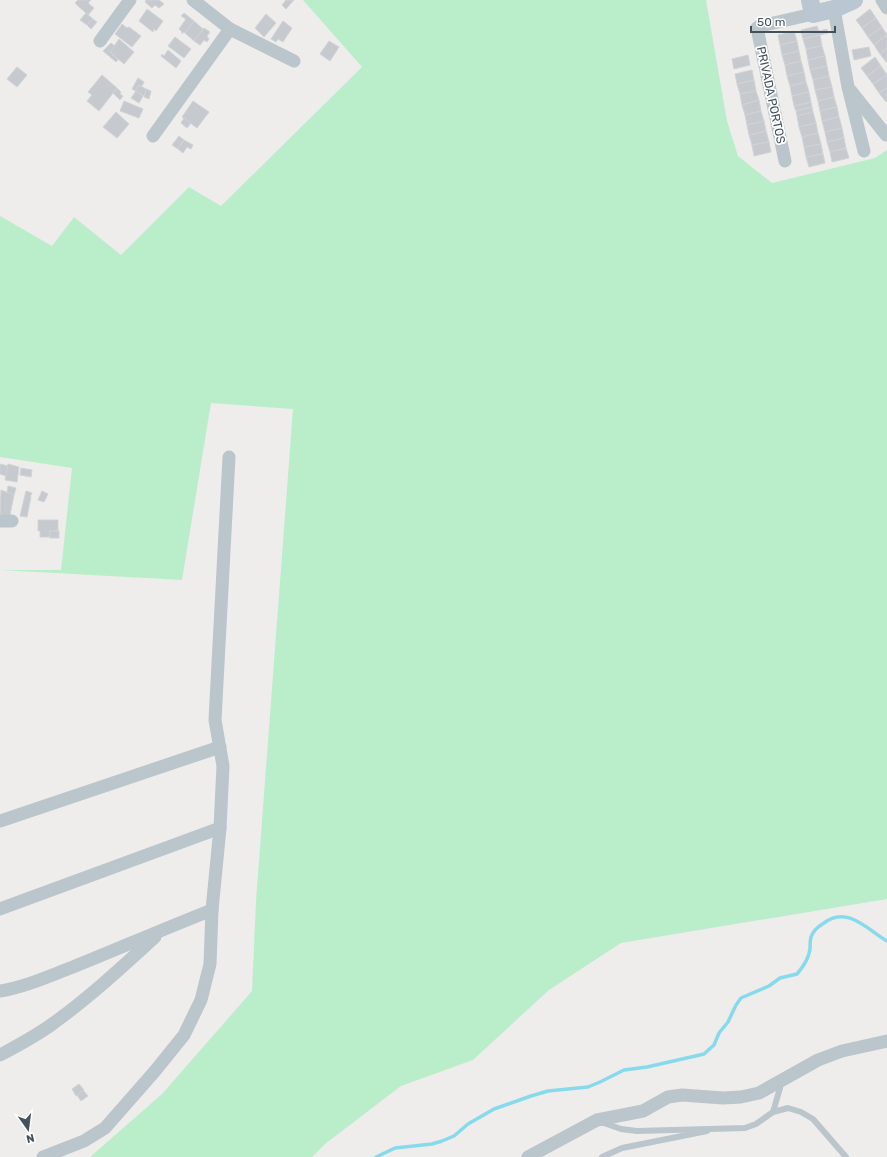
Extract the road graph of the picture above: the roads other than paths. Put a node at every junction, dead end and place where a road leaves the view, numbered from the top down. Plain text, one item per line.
1 (130, 0) edge
2 (193, 0) edge
3 (854, 0) edge
4 (882, 0) edge
5 (811, 7) edge
6 (887, 8) edge
7 (834, 9) junction
8 (230, 29) junction
9 (100, 41) dead end
10 (294, 61) dead end
11 (848, 87) junction
12 (886, 135) dead end
13 (153, 136) dead end
14 (864, 151) dead end
15 (785, 161) dead end
16 (228, 457) dead end
17 (220, 747) junction
18 (0, 820) edge
19 (220, 828) junction
20 (0, 909) edge
21 (212, 910) junction
22 (164, 929) junction
23 (0, 991) edge
24 (887, 1041) edge
25 (0, 1055) edge
26 (782, 1080) junction
27 (773, 1112) junction
28 (598, 1120) junction
29 (718, 1129) junction
30 (43, 1157) edge
31 (528, 1157) edge
32 (602, 1157) edge
33 (846, 1157) edge

1 - 9 street
2 - 8 street
3 - 7 street
4 - 6 street
5 - 7 street
5 - 15 street, PRIVADA PORTOS
7 - 11 street
8 - 10 street
8 - 13 street
11 - 12 street
11 - 14 street
16 - 17 street
17 - 18 street
17 - 19 street
19 - 20 street
19 - 21 street
21 - 22 street
21 - 30 street
22 - 23 street
22 - 25 street
24 - 26 street
26 - 27 lane
26 - 28 street
27 - 29 lane
27 - 33 lane
28 - 29 lane
28 - 31 street
29 - 32 lane

